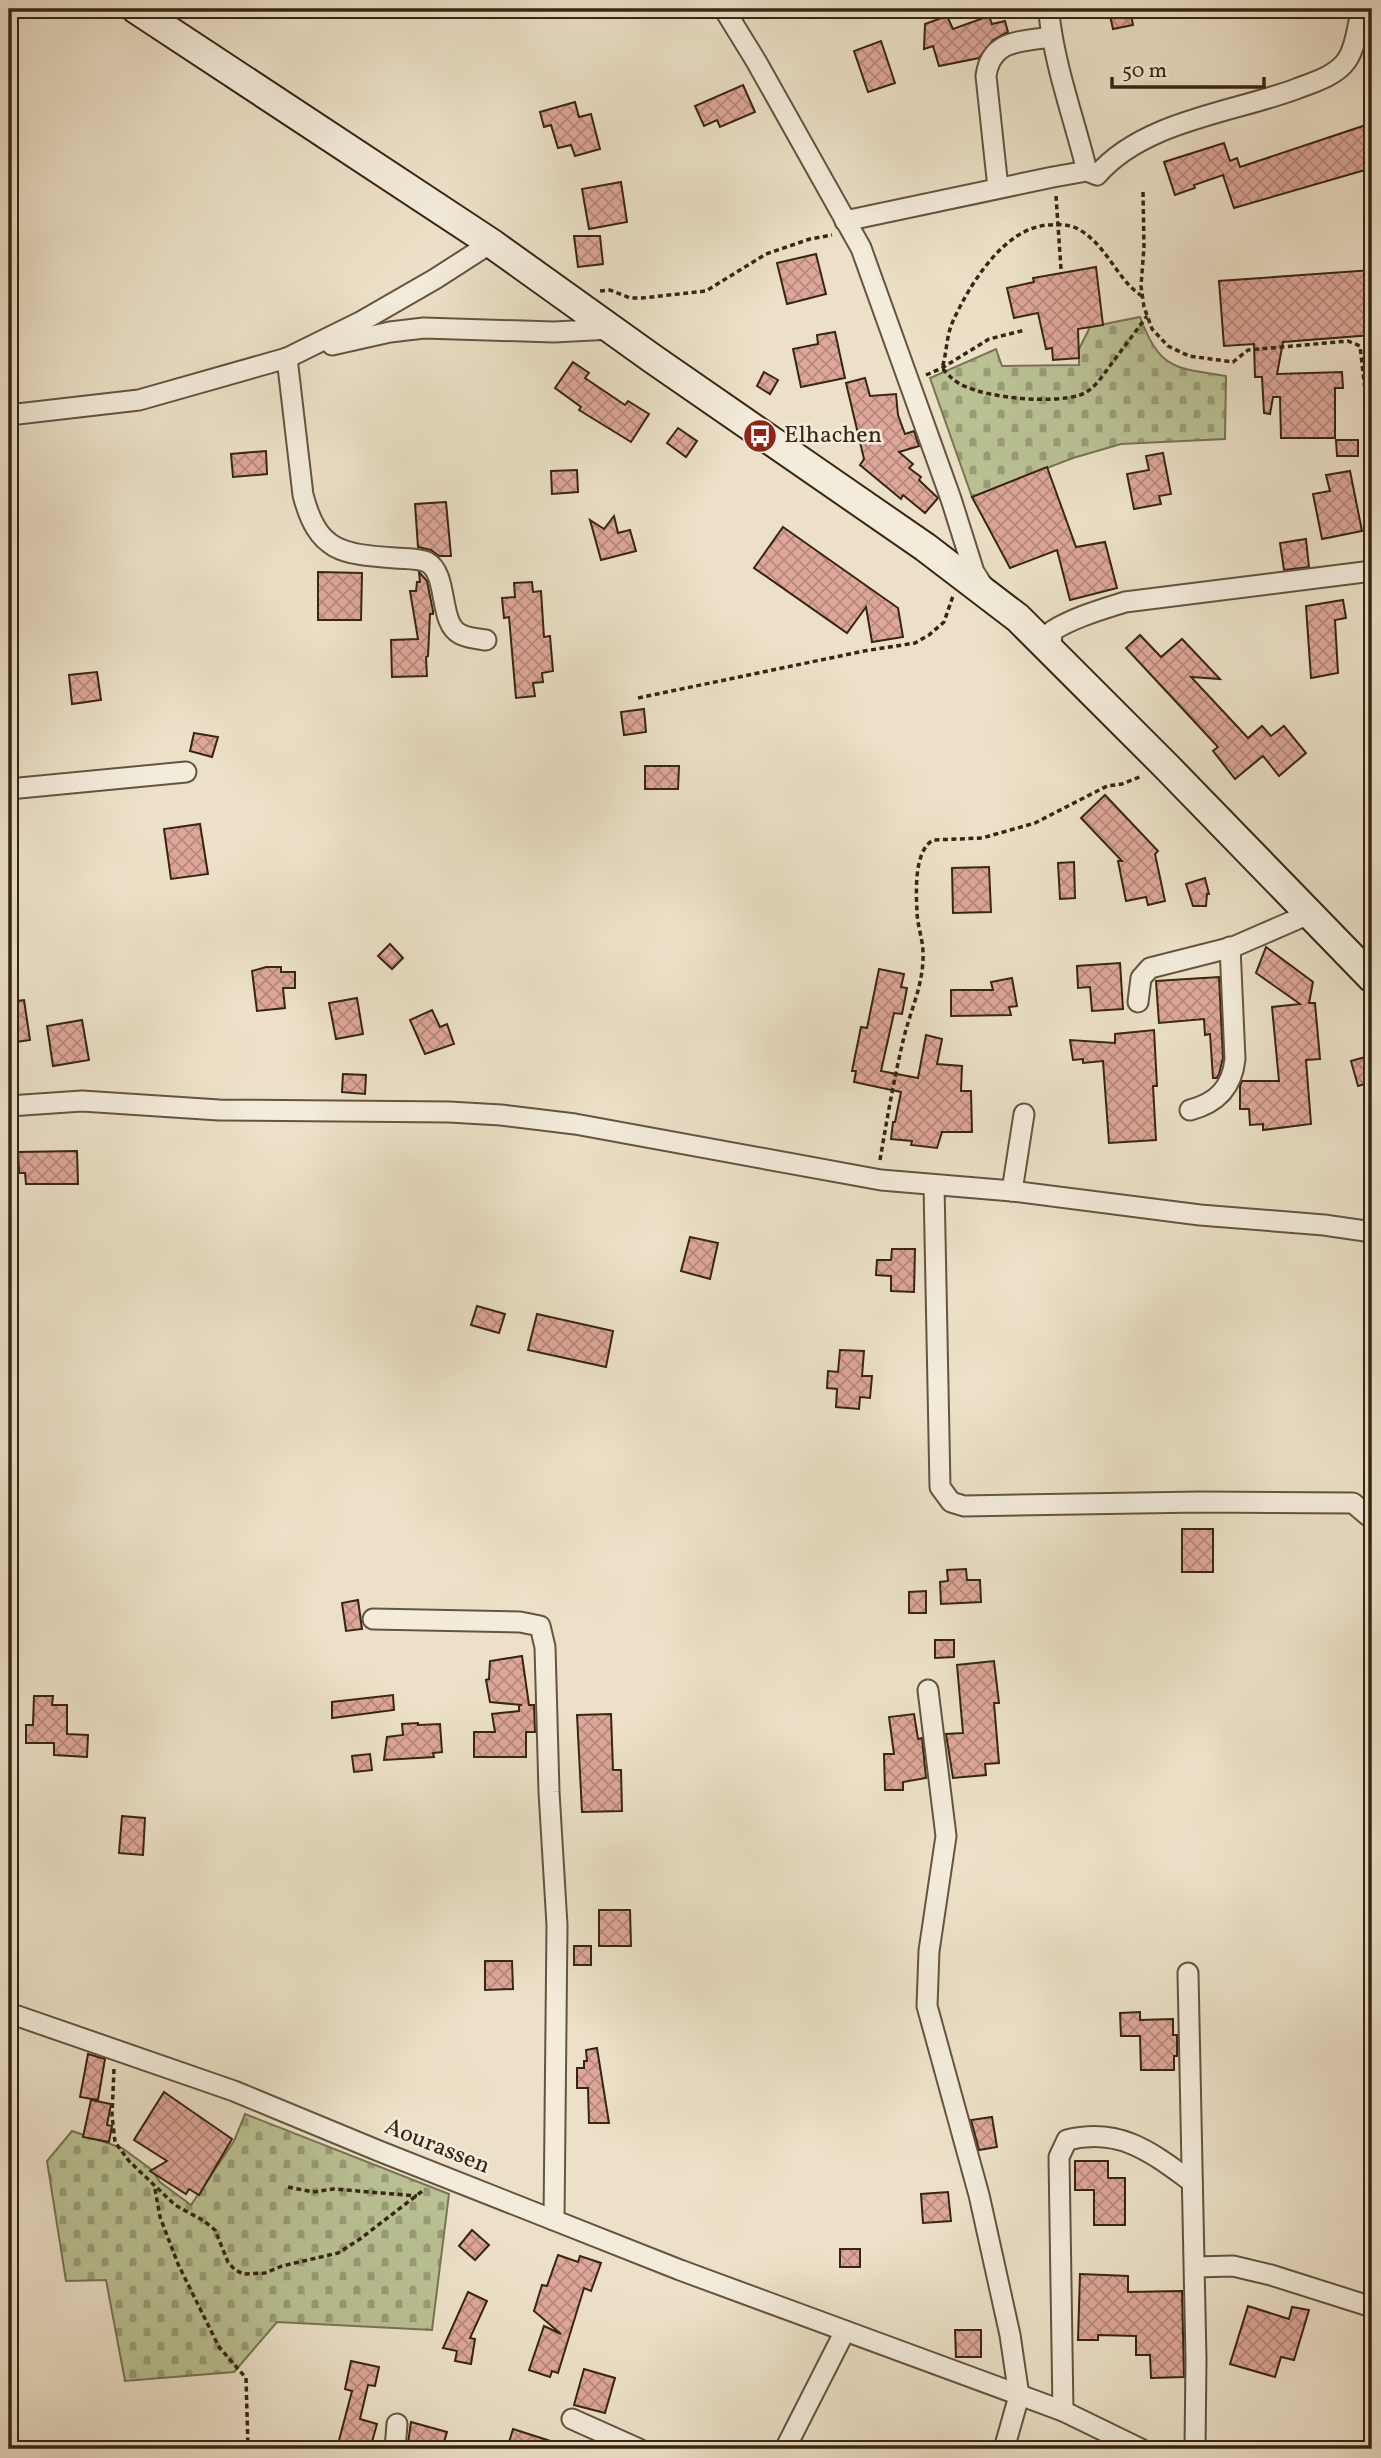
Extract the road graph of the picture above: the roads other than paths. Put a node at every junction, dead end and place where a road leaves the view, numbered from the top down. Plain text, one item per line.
1 (136, 9) edge
2 (723, 9) edge
3 (1362, 9) edge
4 (1049, 14) dead end
5 (1051, 37) junction
6 (1087, 171) junction
7 (998, 188) junction
8 (848, 226) junction
9 (491, 243) junction
10 (612, 329) junction
11 (310, 349) junction
12 (287, 358) junction
13 (9, 415) edge
14 (1372, 571) edge
15 (991, 598) junction
16 (486, 640) dead end
17 (1051, 651) junction
18 (186, 772) dead end
19 (9, 789) edge
20 (1309, 914) junction
21 (1230, 947) junction
22 (1372, 978) edge
23 (1138, 1002) dead end
24 (9, 1106) edge
25 (1190, 1110) dead end
26 (1024, 1114) dead end
27 (934, 1185) junction
28 (1012, 1191) junction
29 (1372, 1232) edge
30 (1372, 1519) edge
31 (373, 1619) dead end
32 (928, 1690) dead end
33 (1188, 1973) dead end
34 (9, 2013) edge
35 (1192, 2182) junction
36 (554, 2220) junction
37 (1195, 2267) junction
38 (1372, 2307) edge
39 (845, 2331) junction
40 (1019, 2396) junction
41 (1063, 2411) junction
42 (572, 2419) dead end
43 (397, 2424) dead end
44 (395, 2449) edge
45 (639, 2449) edge
46 (785, 2449) edge
47 (1004, 2449) edge
48 (1141, 2449) edge
49 (1195, 2449) edge

1 - 9 main road
2 - 8 street
3 - 6 street
4 - 5 street
5 - 6 street
5 - 7 street
6 - 7 street
7 - 8 street
8 - 15 street
9 - 10 main road
9 - 11 street
10 - 11 street
10 - 15 main road
11 - 12 street
12 - 13 street
12 - 16 street
14 - 17 street
15 - 17 main road
17 - 20 main road
18 - 19 street
20 - 21 street
20 - 22 main road
21 - 23 street
21 - 25 street
24 - 27 street
26 - 28 street
27 - 28 street
27 - 30 street
28 - 29 street
31 - 36 street
32 - 40 street
33 - 35 street
34 - 36 street, Aourassen
35 - 37 street
35 - 41 street
36 - 39 street, Aourassen
37 - 38 street
37 - 49 street
39 - 40 street, Aourassen
39 - 46 street
40 - 41 street, Aourassen
40 - 47 street
41 - 48 street, Aourassen
42 - 45 street
43 - 44 street

